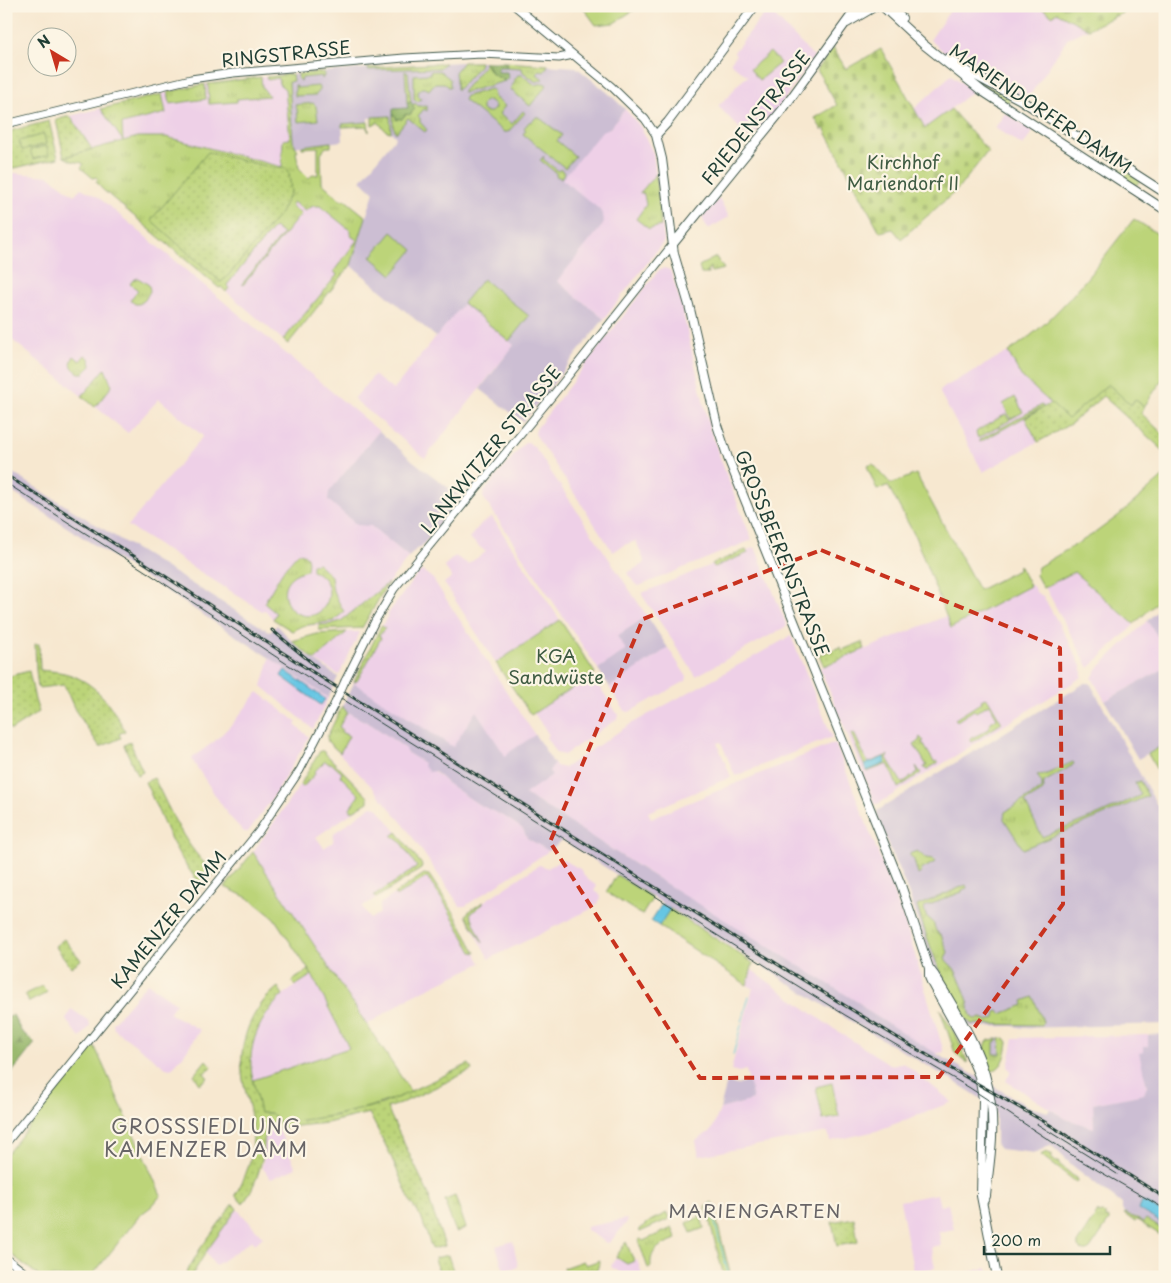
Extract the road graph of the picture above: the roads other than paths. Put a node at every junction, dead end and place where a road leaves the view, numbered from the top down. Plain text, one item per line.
1 (515, 6) edge
2 (755, 6) edge
3 (858, 6) edge
4 (876, 6) edge
5 (882, 6) edge
6 (890, 6) edge
7 (845, 24) junction
8 (573, 55) junction
9 (6, 124) edge
10 (656, 135) junction
11 (1165, 193) edge
12 (1165, 210) edge
13 (673, 244) junction
14 (335, 703) joint
15 (6, 1143) edge
16 (6, 1258) edge
17 (6, 1268) edge
18 (17, 1277) edge
19 (30, 1277) edge
20 (997, 1277) edge

1 - 8 main road
2 - 10 main road
3 - 7 main road, FRIEDENSTRASSE
4 - 7 main road
5 - 12 main road, MARIENDORFER DAMM
6 - 11 main road, MARIENDORFER DAMM
7 - 13 main road, FRIEDENSTRASSE
8 - 9 main road, RINGSTRASSE
8 - 10 main road
10 - 13 main road, GROSSBEERENSTRASSE
13 - 14 main road, LANKWITZER STRASSE, bridge
13 - 20 main road, GROSSBEERENSTRASSE
14 - 15 main road, KAMENZER DAMM
16 - 19 main road
17 - 18 main road

